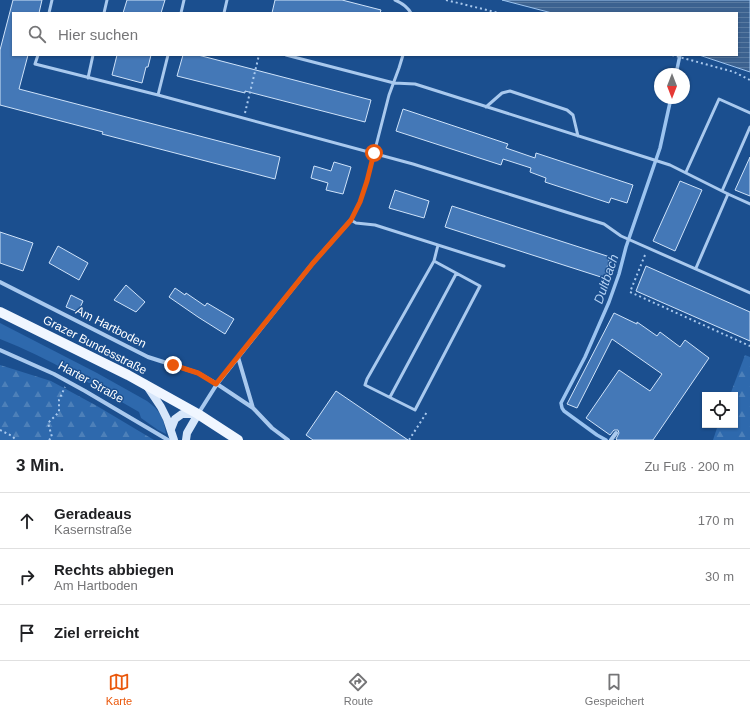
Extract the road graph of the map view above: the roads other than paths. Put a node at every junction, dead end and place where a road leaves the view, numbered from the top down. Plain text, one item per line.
1 (52, 0) edge
2 (107, 0) edge
3 (184, 0) edge
4 (227, 0) edge
5 (395, 0) edge
6 (49, 12) edge
7 (104, 12) edge
8 (181, 12) edge
9 (224, 12) edge
10 (410, 12) edge
11 (38, 56) edge
12 (93, 56) edge
13 (168, 56) edge
14 (290, 56) edge
15 (403, 56) edge
16 (88, 78) junction
17 (394, 83) junction
18 (158, 96) junction
19 (486, 107) junction
20 (750, 113) edge
21 (750, 127) edge
22 (578, 136) junction
23 (374, 153) junction
24 (686, 172) junction
25 (722, 191) junction
26 (728, 194) junction
27 (750, 204) edge
28 (351, 220) junction
29 (438, 245) junction
30 (434, 261) junction
31 (504, 266) dead end
32 (696, 268) junction
33 (456, 274) junction
34 (0, 282) edge
35 (750, 293) edge
36 (0, 312) edge
37 (0, 350) edge
38 (238, 357) junction
39 (216, 384) junction
40 (146, 386) junction
41 (390, 397) junction
42 (253, 408) junction
43 (198, 414) junction
44 (171, 429) junction
45 (616, 433) dead end
46 (166, 439) edge
47 (612, 439) edge
48 (174, 440) edge
49 (186, 440) edge
50 (238, 440) edge
51 (288, 440) edge

1 - 6 lane
2 - 7 lane
3 - 8 lane
4 - 9 lane
5 - 10 lane
11 - 16 lane
12 - 16 lane
13 - 18 lane
14 - 17 lane
15 - 17 lane
16 - 18 lane
17 - 19 lane
17 - 23 lane
18 - 23 lane
19 - 22 lane
19 - 22 lane
20 - 24 lane
21 - 25 lane
22 - 24 lane
23 - 28 lane
23 - 32 lane
24 - 25 lane
25 - 26 lane
26 - 27 lane
26 - 32 lane
28 - 29 lane
28 - 38 street
29 - 30 lane
29 - 31 lane
30 - 33 lane
30 - 41 lane
32 - 35 lane
33 - 41 lane
33 - 41 lane
34 - 39 street, Am Hartboden
36 - 40 main road, Grazer Bundesstraße
37 - 46 street, Harter Straße
38 - 39 street
38 - 42 street
39 - 42 street, Am Hartboden
39 - 43 street
40 - 43 main road, Grazer Bundesstraße
40 - 44 street
42 - 51 street
43 - 44 street
43 - 49 street
43 - 50 main road, Grazer Bundesstraße
44 - 48 street
45 - 47 street

